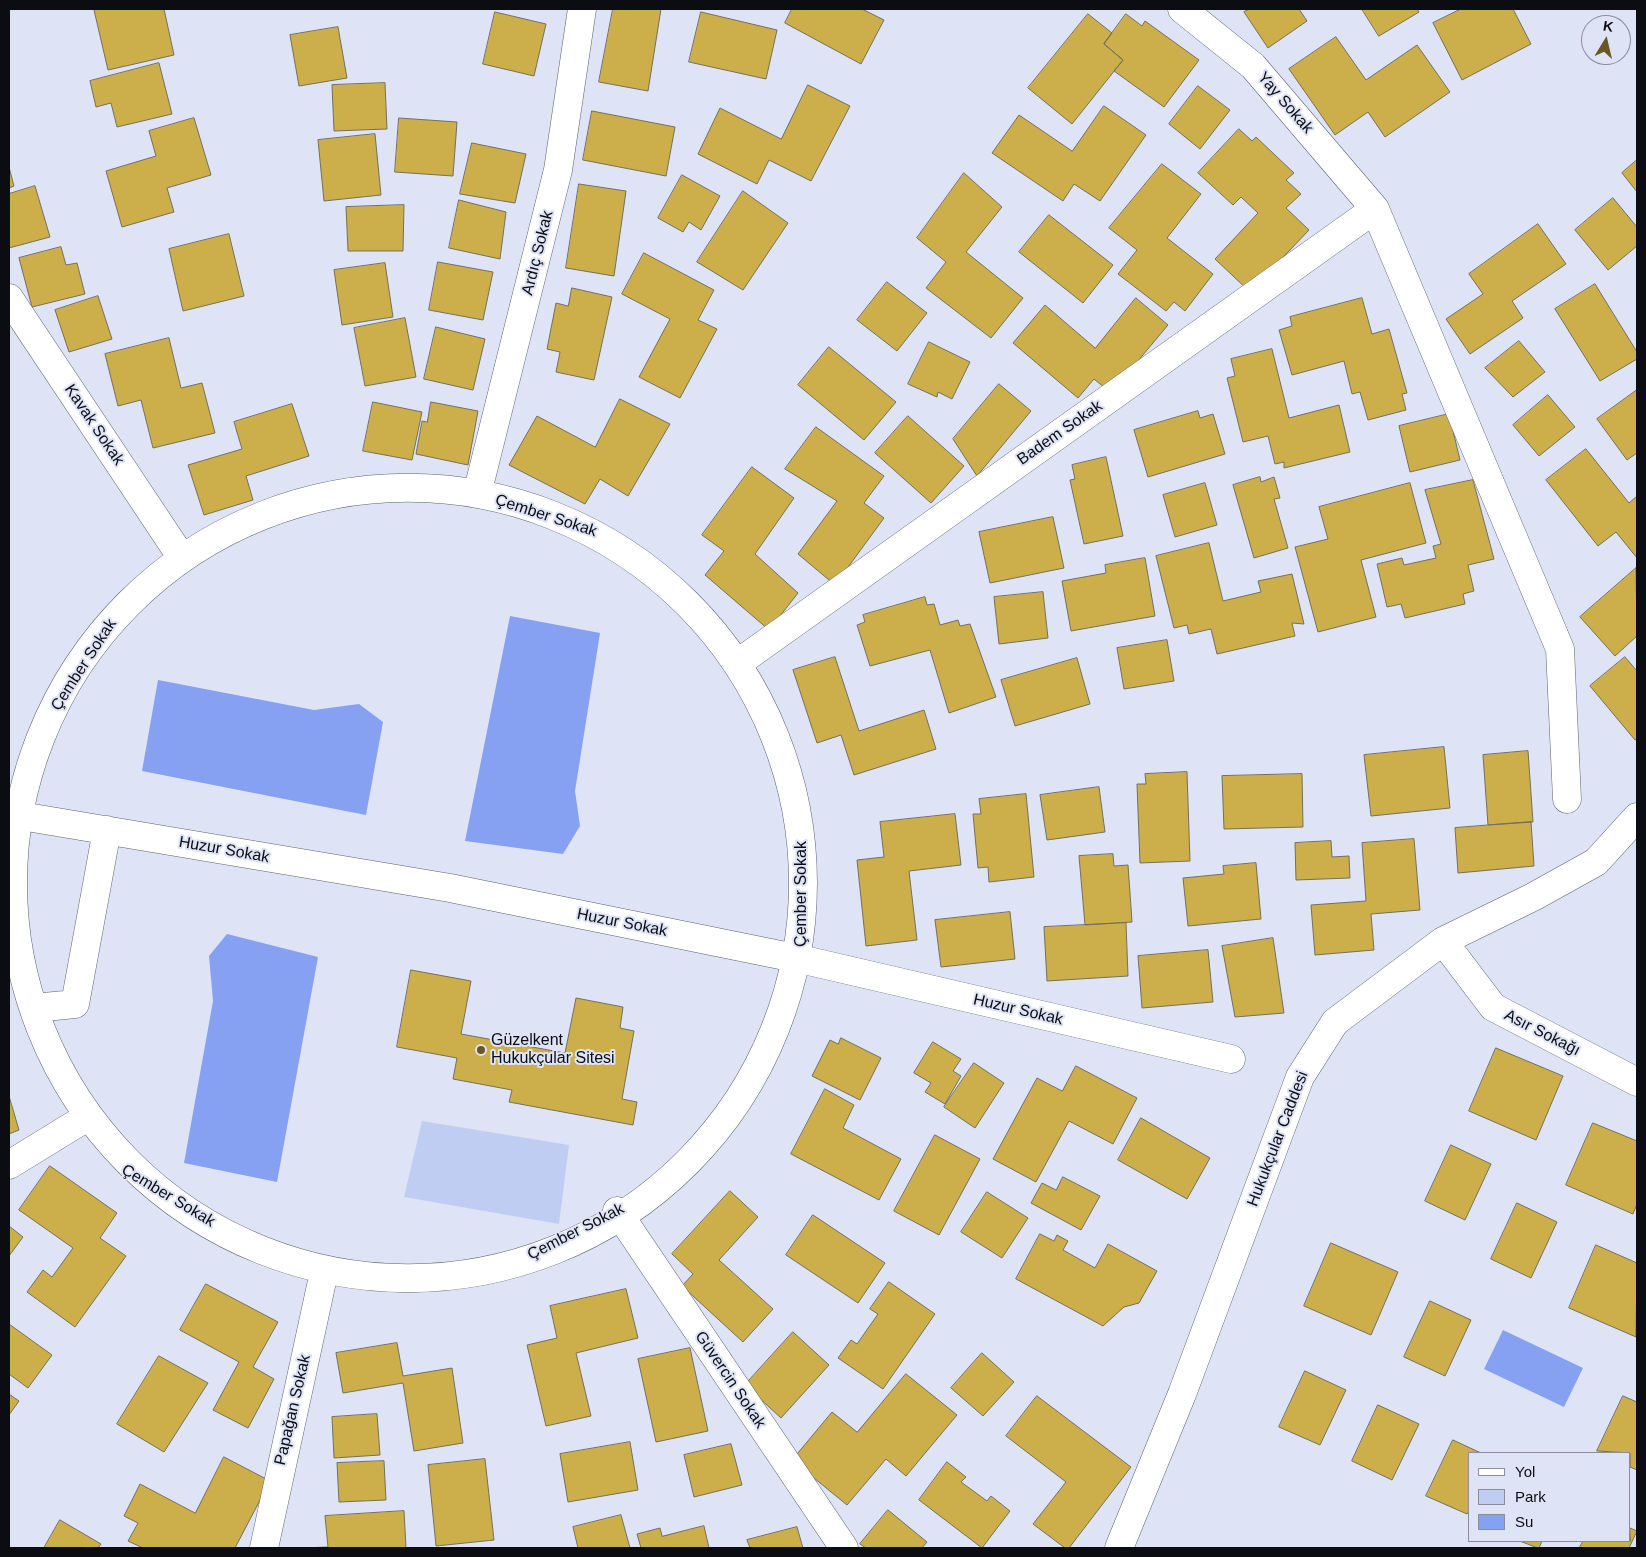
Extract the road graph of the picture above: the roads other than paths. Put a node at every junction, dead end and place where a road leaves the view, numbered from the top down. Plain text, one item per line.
1 (582, 9) edge
2 (1182, 9) edge
3 (1375, 209) junction
4 (9, 298) edge
5 (477, 494) junction
6 (178, 552) junction
7 (745, 658) junction
8 (1567, 799) dead end
9 (12, 815) edge
10 (1637, 817) edge
11 (107, 830) junction
12 (1443, 941) junction
13 (800, 959) junction
14 (34, 1008) junction
15 (1231, 1059) dead end
16 (1637, 1082) edge
17 (79, 1122) junction
18 (9, 1165) edge
19 (617, 1211) junction
20 (324, 1272) junction
21 (264, 1548) edge
22 (844, 1548) edge
23 (1119, 1548) edge

1 - 5 street, Ardıç Sokak
2 - 3 street, Yay Sokak
3 - 7 street, Badem Sokak
3 - 8 street, Yay Sokak
4 - 6 street, Kavak Sokak
5 - 6 street, Çember Sokak
5 - 7 street, Çember Sokak
6 - 9 street, Çember Sokak
7 - 13 street, Çember Sokak
9 - 11 street, Huzur Sokak
9 - 14 street, Çember Sokak
10 - 12 street, Hukukçular Caddesi
11 - 13 street, Huzur Sokak
11 - 14 street
12 - 16 street, Asır Sokağı
12 - 23 street, Hukukçular Caddesi
13 - 15 street, Huzur Sokak
13 - 19 street, Çember Sokak
14 - 17 street, Çember Sokak
17 - 18 street
17 - 20 street, Çember Sokak
19 - 20 street, Çember Sokak
19 - 22 street, Güvercin Sokak
20 - 21 street, Papağan Sokak

